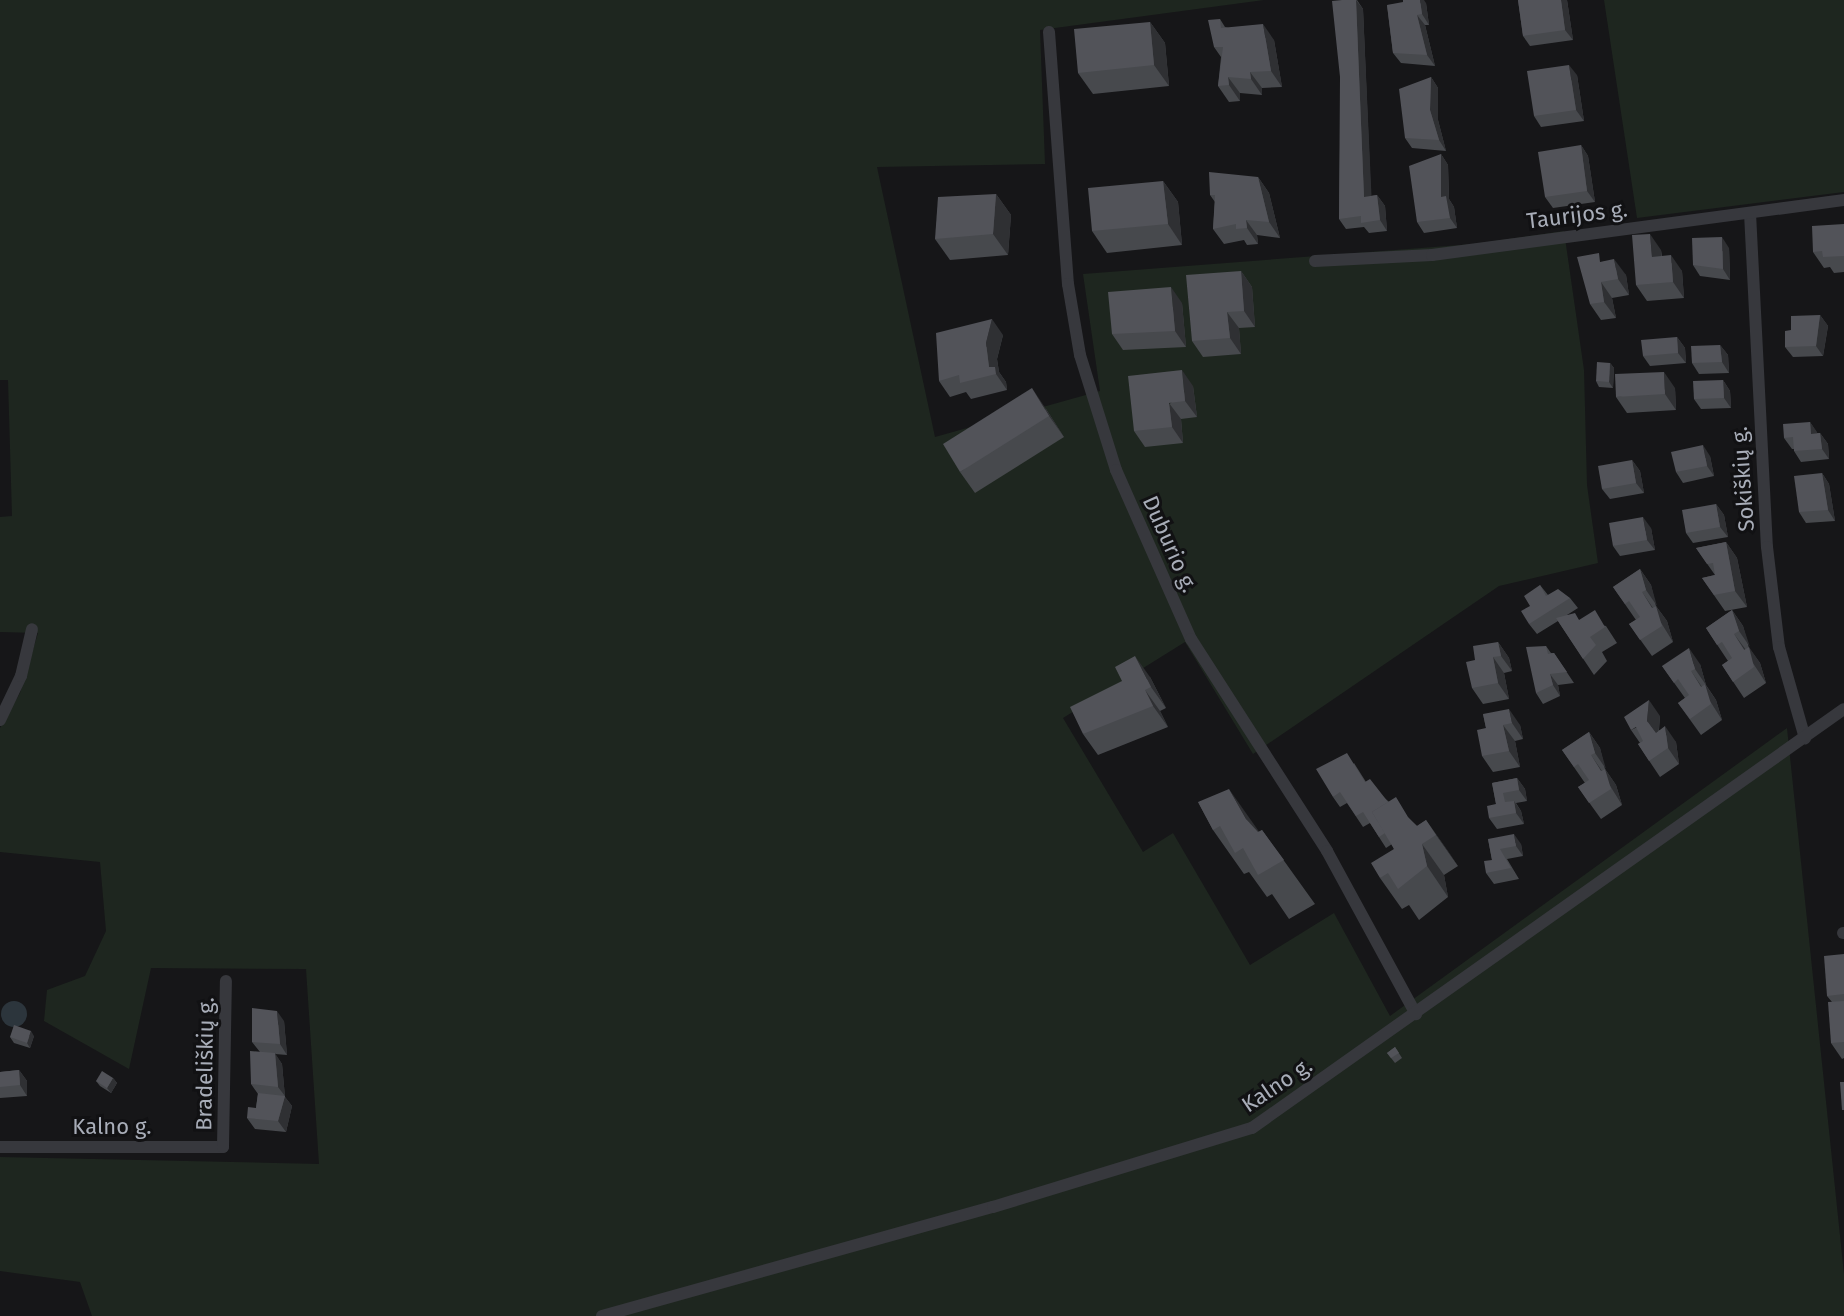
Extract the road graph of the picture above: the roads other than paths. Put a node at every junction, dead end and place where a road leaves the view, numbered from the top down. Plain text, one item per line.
1 (1049, 32) dead end
2 (1844, 200) edge
3 (1750, 213) junction
4 (1315, 261) dead end
5 (32, 629) dead end
6 (1844, 709) edge
7 (0, 720) edge
8 (1805, 738) junction
9 (226, 981) dead end
10 (1416, 1014) junction
11 (0, 1147) edge
12 (223, 1147) joint
13 (602, 1316) edge

1 - 10 street, Duburio g.
2 - 3 street, Taurijos g.
3 - 4 street, Taurijos g.
3 - 8 street, Sokiškių g.
5 - 7 street
6 - 8 street, Kalno g.
8 - 10 street, Kalno g.
9 - 12 street, Bradeliškių g.
10 - 13 street, Kalno g.
11 - 12 street, Kalno g.

